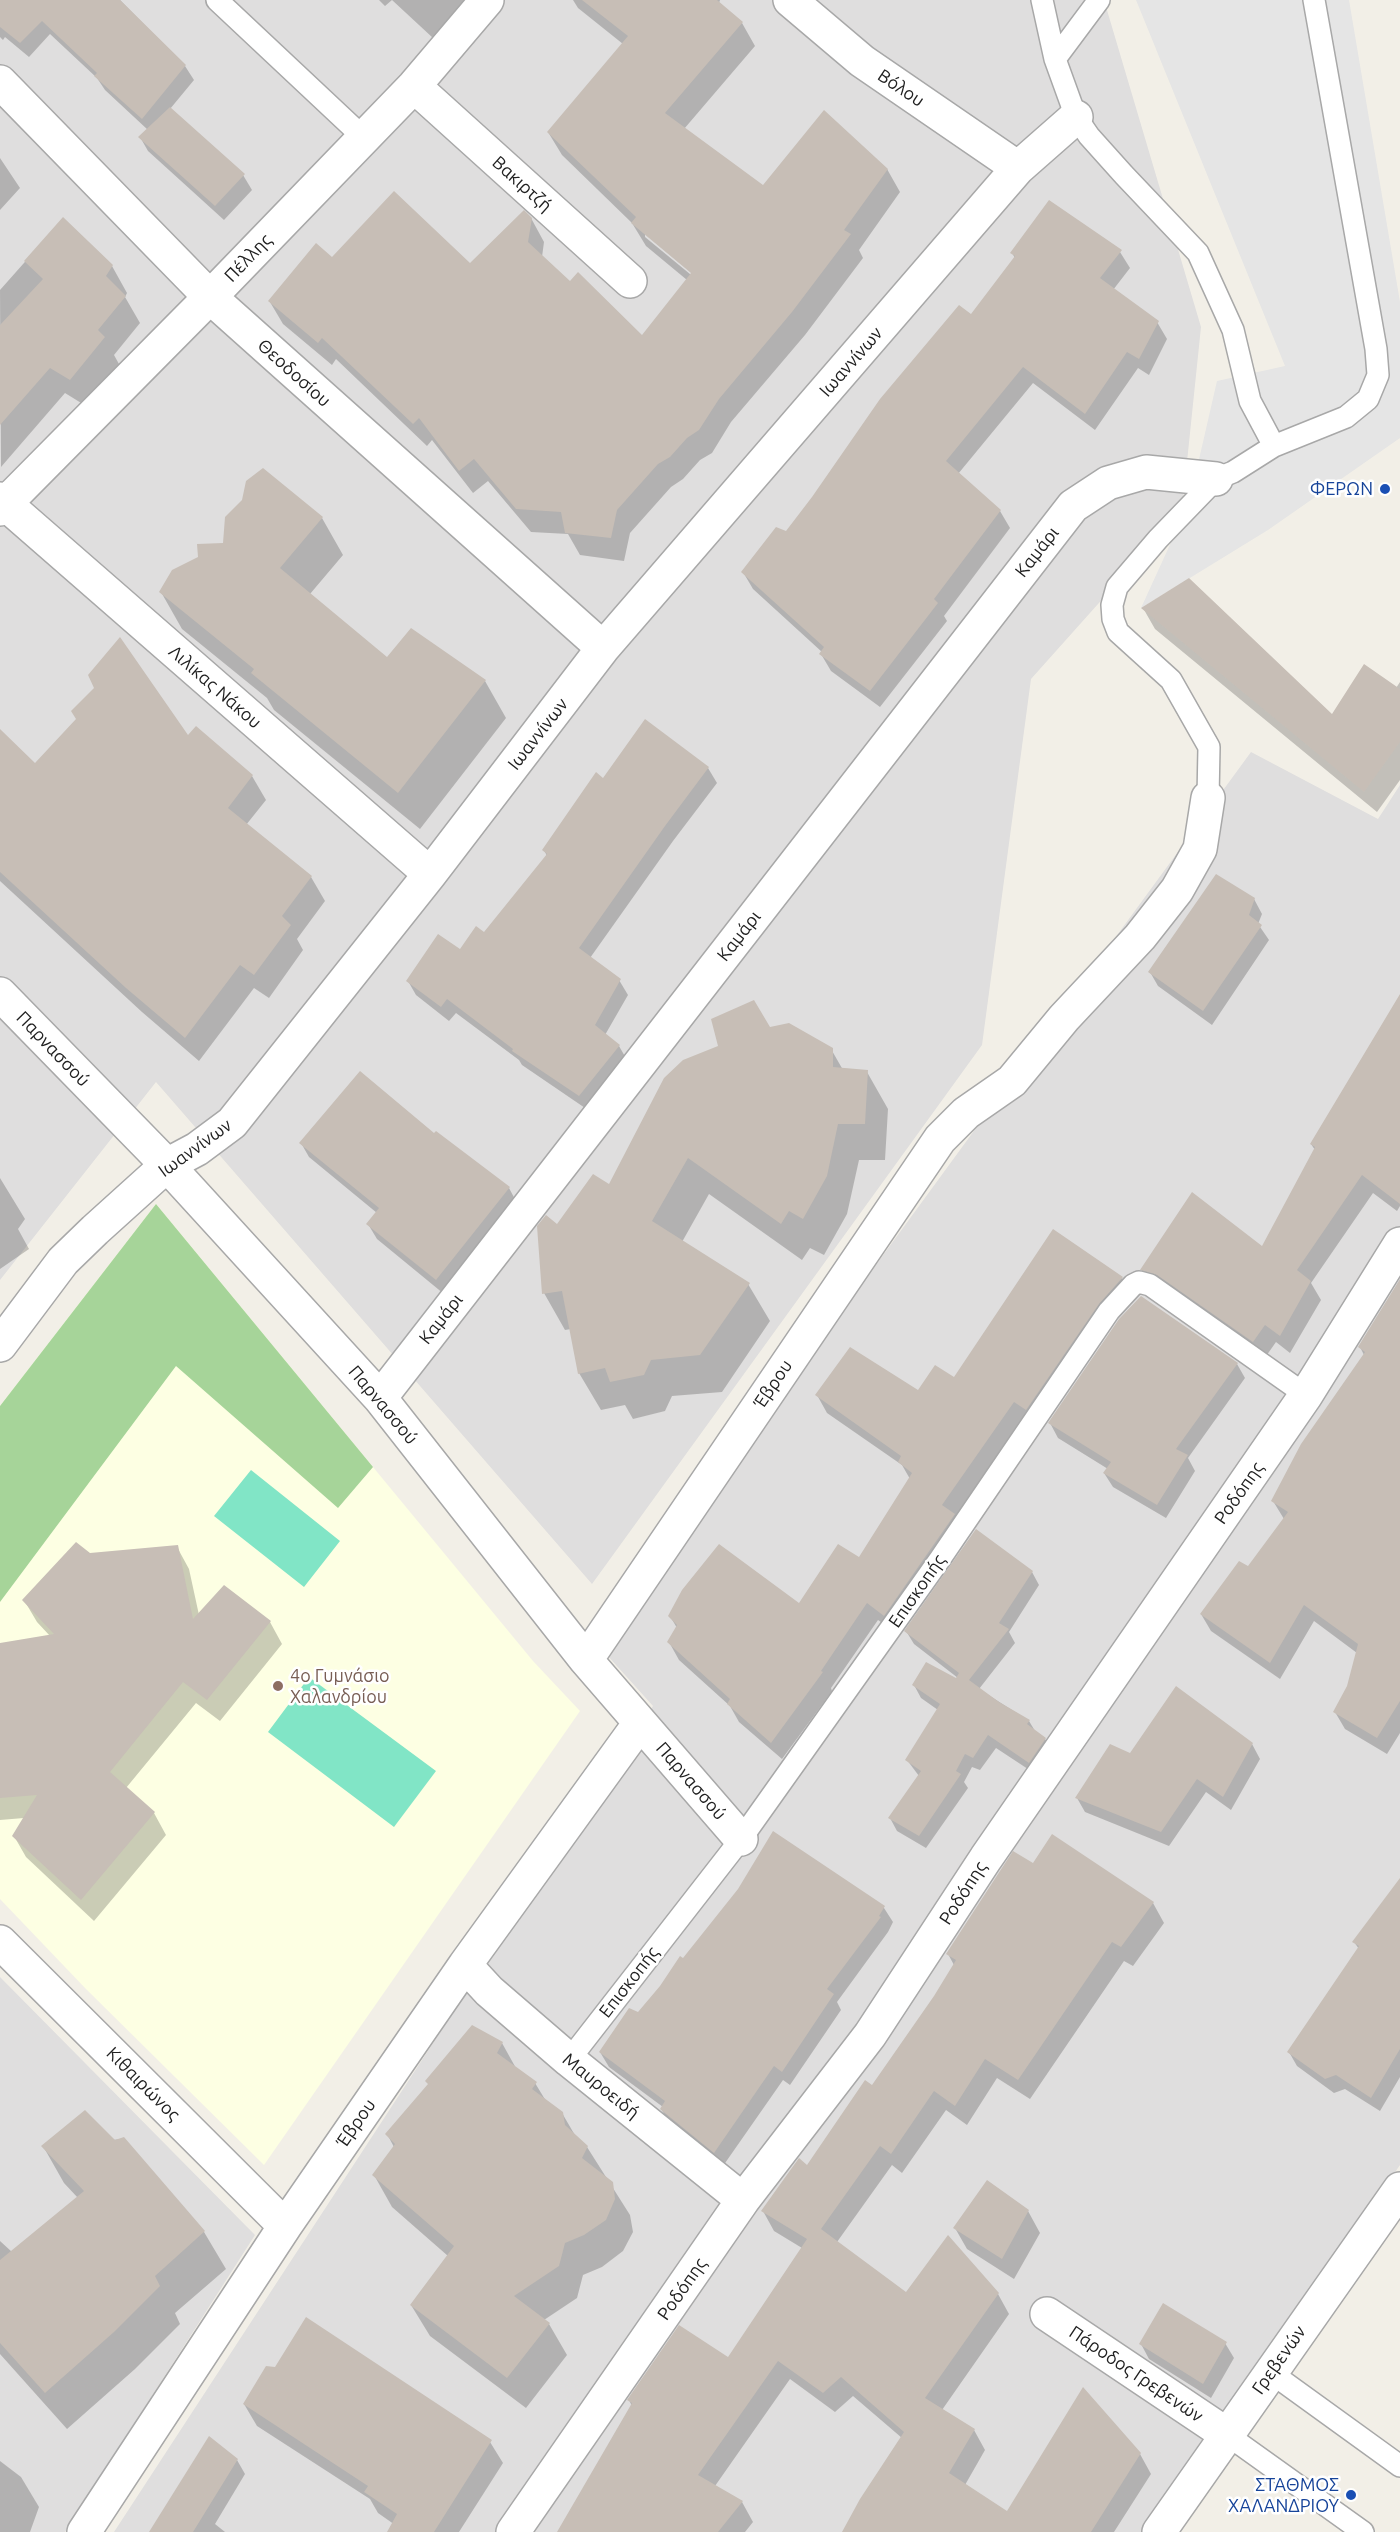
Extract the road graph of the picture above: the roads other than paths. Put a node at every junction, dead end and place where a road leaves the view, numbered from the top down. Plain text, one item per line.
1 (217, 0) edge
2 (487, 0) edge
3 (790, 0) edge
4 (1042, 0) edge
5 (1099, 0) edge
6 (1314, 0) edge
7 (1055, 59) junction
8 (0, 82) edge
9 (414, 86) junction
10 (1076, 117) junction
11 (364, 138) junction
12 (1018, 168) junction
13 (630, 281) dead end
14 (210, 297) junction
15 (1274, 446) junction
16 (1215, 479) junction
17 (2, 504) edge
18 (603, 648) junction
19 (1208, 798) joint
20 (430, 874) junction
21 (0, 994) edge
22 (167, 1165) junction
23 (1400, 1244) edge
24 (0, 1345) edge
25 (1306, 1395) junction
26 (380, 1398) junction
27 (586, 1660) junction
28 (640, 1723) junction
29 (741, 1839) junction
30 (0, 1942) edge
31 (465, 1965) junction
32 (569, 2060) junction
33 (1400, 2190) edge
34 (743, 2200) junction
35 (285, 2226) junction
36 (1047, 2314) dead end
37 (1270, 2372) junction
38 (1226, 2434) junction
39 (1400, 2466) edge
40 (84, 2532) edge
41 (513, 2532) edge
42 (1159, 2532) edge
43 (1363, 2532) edge

1 - 11 lane
2 - 9 street, Πέλλης
3 - 12 street, Βόλου
4 - 7 lane
5 - 7 lane
6 - 15 lane
7 - 10 lane
8 - 14 street, Θεοδοσίου
9 - 11 street, Πέλλης
9 - 13 street, Βακιρτζή
10 - 12 street, Ιωαννίνων
10 - 15 lane
11 - 14 street, Πέλλης
12 - 18 street, Ιωαννίνων
14 - 17 street, Πέλλης
14 - 18 street, Θεοδοσίου
15 - 16 lane
16 - 19 lane
16 - 26 street, Καμάρι
17 - 20 street, Λιλίκας Νάκου
18 - 20 street, Ιωαννίνων
19 - 27 street, Έβρου
20 - 22 street, Ιωαννίνων
21 - 22 street, Παρνασσού
22 - 24 street, Ιωαννίνων
22 - 26 street, Παρνασσού
23 - 25 street, Ροδόπης
25 - 29 lane, Επισκοπής
25 - 34 street, Ροδόπης
26 - 27 street, Παρνασσού
27 - 28 street, Παρνασσού
28 - 29 street, Παρνασσού
28 - 31 street, Έβρου
29 - 32 lane, Επισκοπής
30 - 35 street, Κιθαιρώνος
31 - 32 street, Μαυροειδή
31 - 35 street, Έβρου
32 - 34 street, Μαυροειδή
33 - 37 street, Γρεβενών
34 - 41 street, Ροδόπης
35 - 40 street, Έβρου
36 - 38 street, Πάροδος Γρεβενών
37 - 38 street, Γρεβενών
37 - 39 lane
38 - 42 street, Γρεβενών
38 - 43 lane

